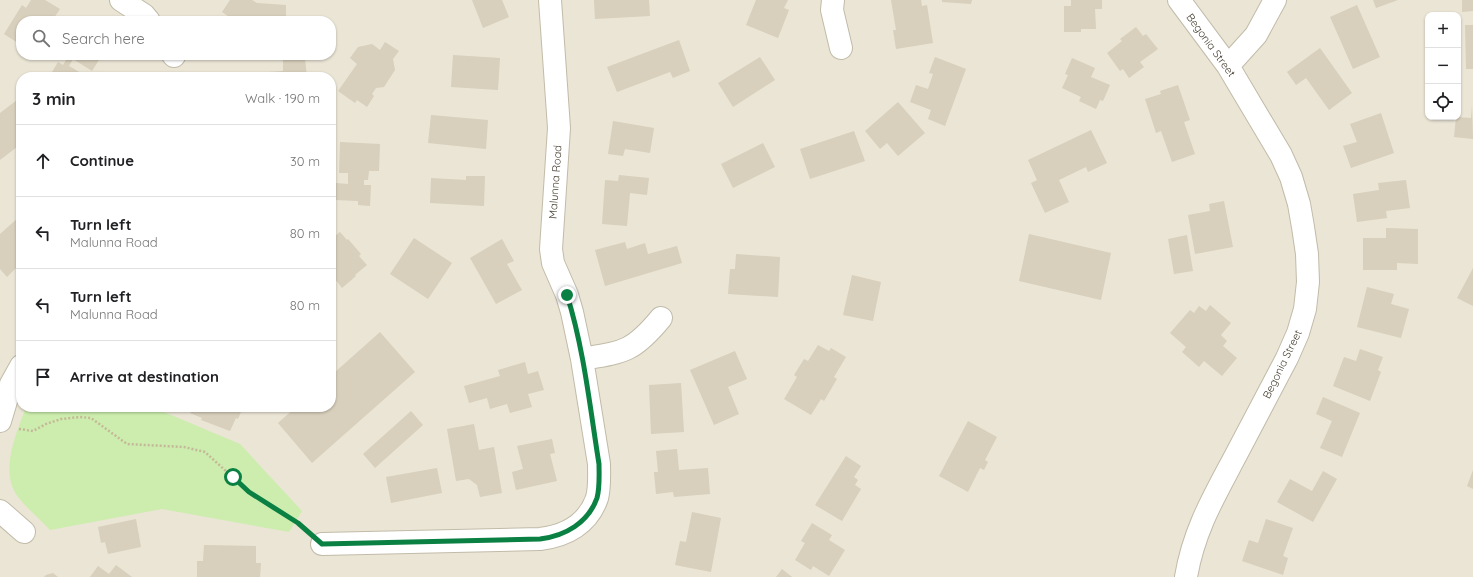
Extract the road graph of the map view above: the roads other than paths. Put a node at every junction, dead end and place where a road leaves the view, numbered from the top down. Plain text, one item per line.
1 (121, 0) edge
2 (550, 0) edge
3 (833, 0) edge
4 (1179, 0) edge
5 (1275, 0) edge
6 (145, 16) edge
7 (841, 48) dead end
8 (1228, 66) junction
9 (661, 318) dead end
10 (582, 359) junction
11 (16, 375) edge
12 (7, 424) edge
13 (0, 511) edge
14 (24, 532) dead end
15 (322, 544) road end
16 (1186, 577) edge

1 - 6 street
2 - 10 street, Malunna Road
3 - 7 street
4 - 8 street, Begonia Street
5 - 8 street
8 - 16 street, Begonia Street
9 - 10 street
10 - 15 street, Malunna Road
11 - 12 street
13 - 14 street

